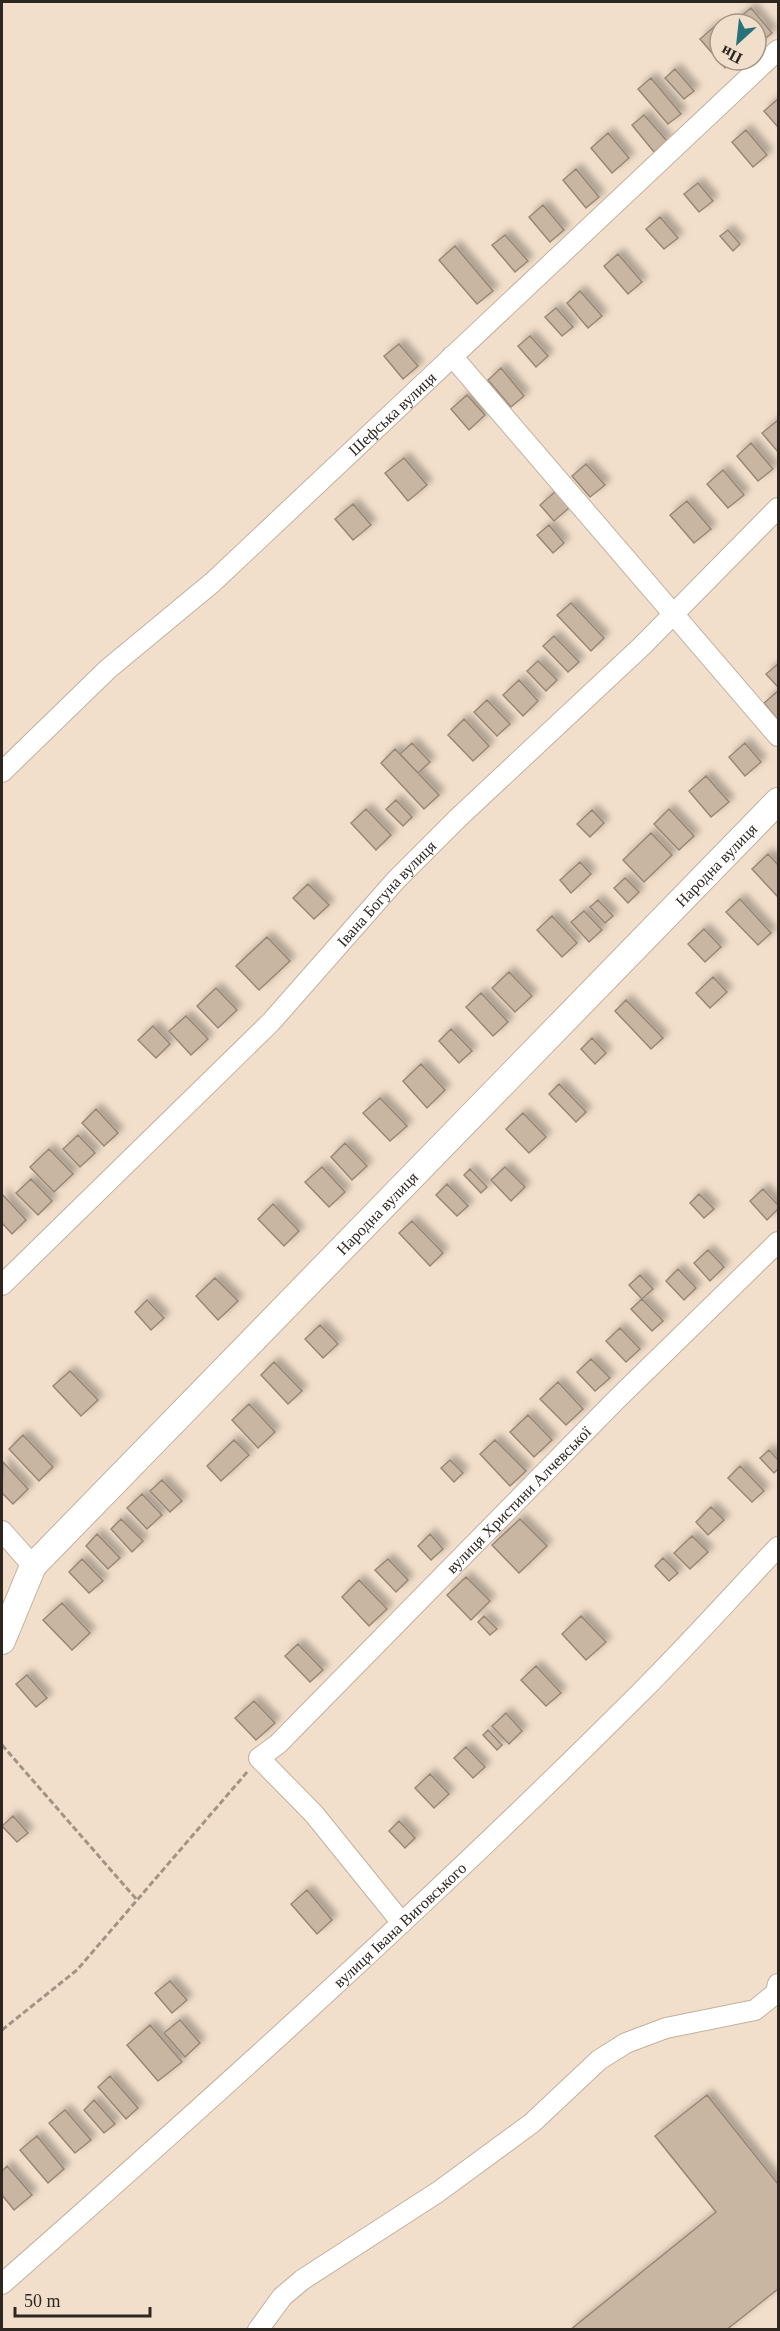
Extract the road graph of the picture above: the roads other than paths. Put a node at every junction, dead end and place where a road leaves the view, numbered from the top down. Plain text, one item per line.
1 (778, 50) edge
2 (452, 357) junction
3 (778, 508) edge
4 (673, 615) junction
5 (778, 736) edge
6 (2, 772) edge
7 (778, 801) edge
8 (778, 1242) edge
9 (2, 1285) edge
10 (2, 1532) edge
11 (778, 1547) edge
12 (33, 1566) junction
13 (2, 1641) edge
14 (402, 1923) junction
15 (778, 1984) edge
16 (2, 2284) edge
17 (258, 2330) edge

1 - 2 street, Шефська вулиця
2 - 4 street
2 - 6 street, Шефська вулиця
3 - 4 street, Івана Богуна вулиця
4 - 5 street
4 - 9 street, Івана Богуна вулиця
7 - 12 street, Народна вулиця
8 - 14 street, вулиця Христини Алчевської
10 - 12 street
11 - 14 street, вулиця Івана Виговського
12 - 13 street, Народна вулиця
14 - 16 street, вулиця Івана Виговського
15 - 17 street

